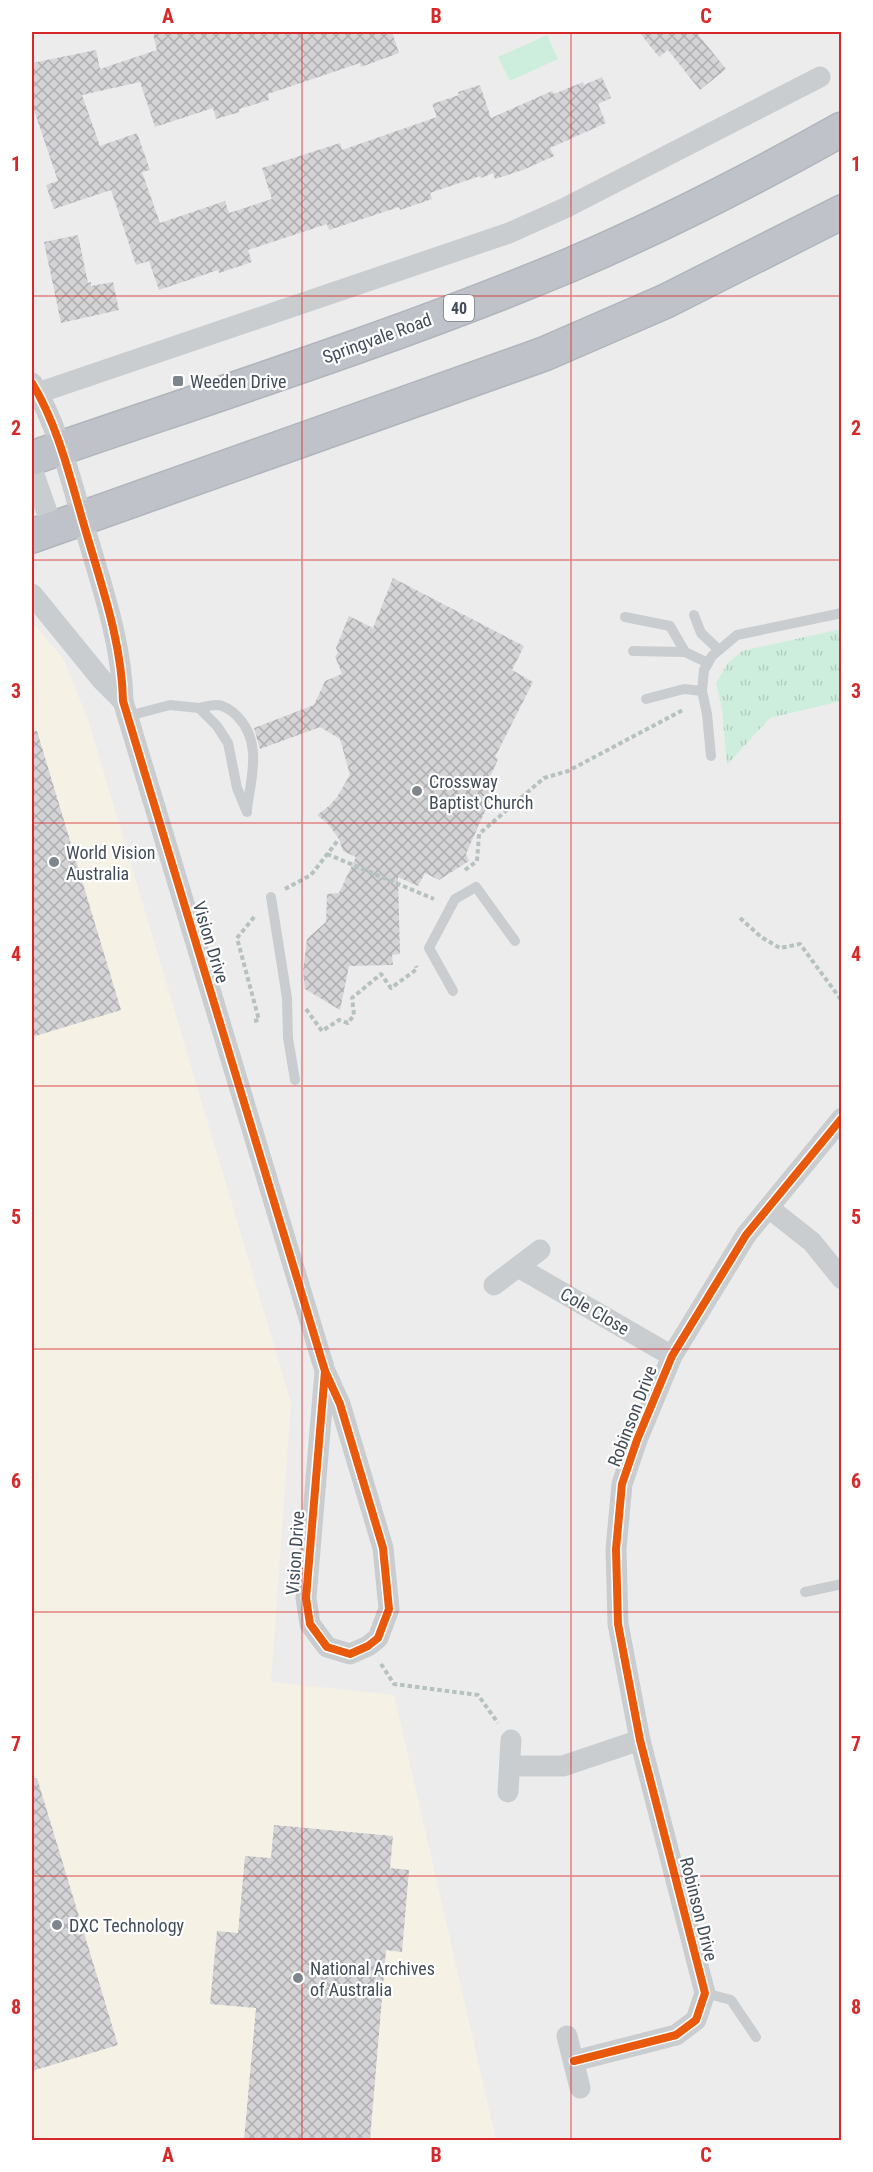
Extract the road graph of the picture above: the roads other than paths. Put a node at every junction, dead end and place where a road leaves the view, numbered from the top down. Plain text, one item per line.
1 (820, 76) dead end
2 (842, 129) edge
3 (842, 212) edge
4 (34, 390) edge
5 (46, 453) edge
6 (32, 469) edge
7 (55, 528) edge
8 (32, 594) edge
9 (842, 614) edge
10 (694, 615) dead end
11 (625, 617) dead end
12 (719, 650) junction
13 (633, 651) dead end
14 (685, 652) junction
15 (708, 663) junction
16 (702, 691) junction
17 (646, 699) dead end
18 (125, 708) junction
19 (199, 708) junction
20 (711, 756) dead end
21 (271, 897) dead end
22 (514, 941) dead end
23 (453, 991) dead end
24 (295, 1080) dead end
25 (842, 1118) edge
26 (769, 1208) junction
27 (540, 1250) dead end
28 (518, 1266) junction
29 (842, 1279) edge
30 (494, 1285) dead end
31 (672, 1356) junction
32 (325, 1371) junction
33 (842, 1584) edge
34 (805, 1592) dead end
35 (511, 1740) road end
36 (640, 1740) junction
37 (510, 1766) junction
38 (508, 1792) dead end
39 (705, 1993) junction
40 (567, 2036) dead end
41 (756, 2037) dead end
42 (574, 2061) junction
43 (580, 2088) dead end

1 - 4 street
2 - 5 highway, Springvale Road / 40
3 - 7 highway
4 - 5 street
5 - 7 street
6 - 7 street
7 - 18 street, Vision Drive
8 - 18 street, Vision Drive
9 - 12 lane
10 - 12 lane
11 - 14 lane
12 - 15 lane
13 - 14 lane
14 - 15 lane
15 - 16 lane
16 - 17 lane
16 - 20 lane
18 - 19 lane
18 - 32 street, Vision Drive
19 - 19 lane
21 - 24 lane
22 - 23 lane
25 - 26 street, Robinson Drive
26 - 29 street
26 - 31 street, Robinson Drive
27 - 28 street
28 - 30 street
28 - 31 street, Cole Close
31 - 36 street, Robinson Drive
32 - 32 street, Vision Drive
33 - 34 lane
35 - 37 street
36 - 37 street
36 - 39 street, Robinson Drive
37 - 38 street
39 - 41 lane
39 - 42 street
40 - 42 street
42 - 43 street

